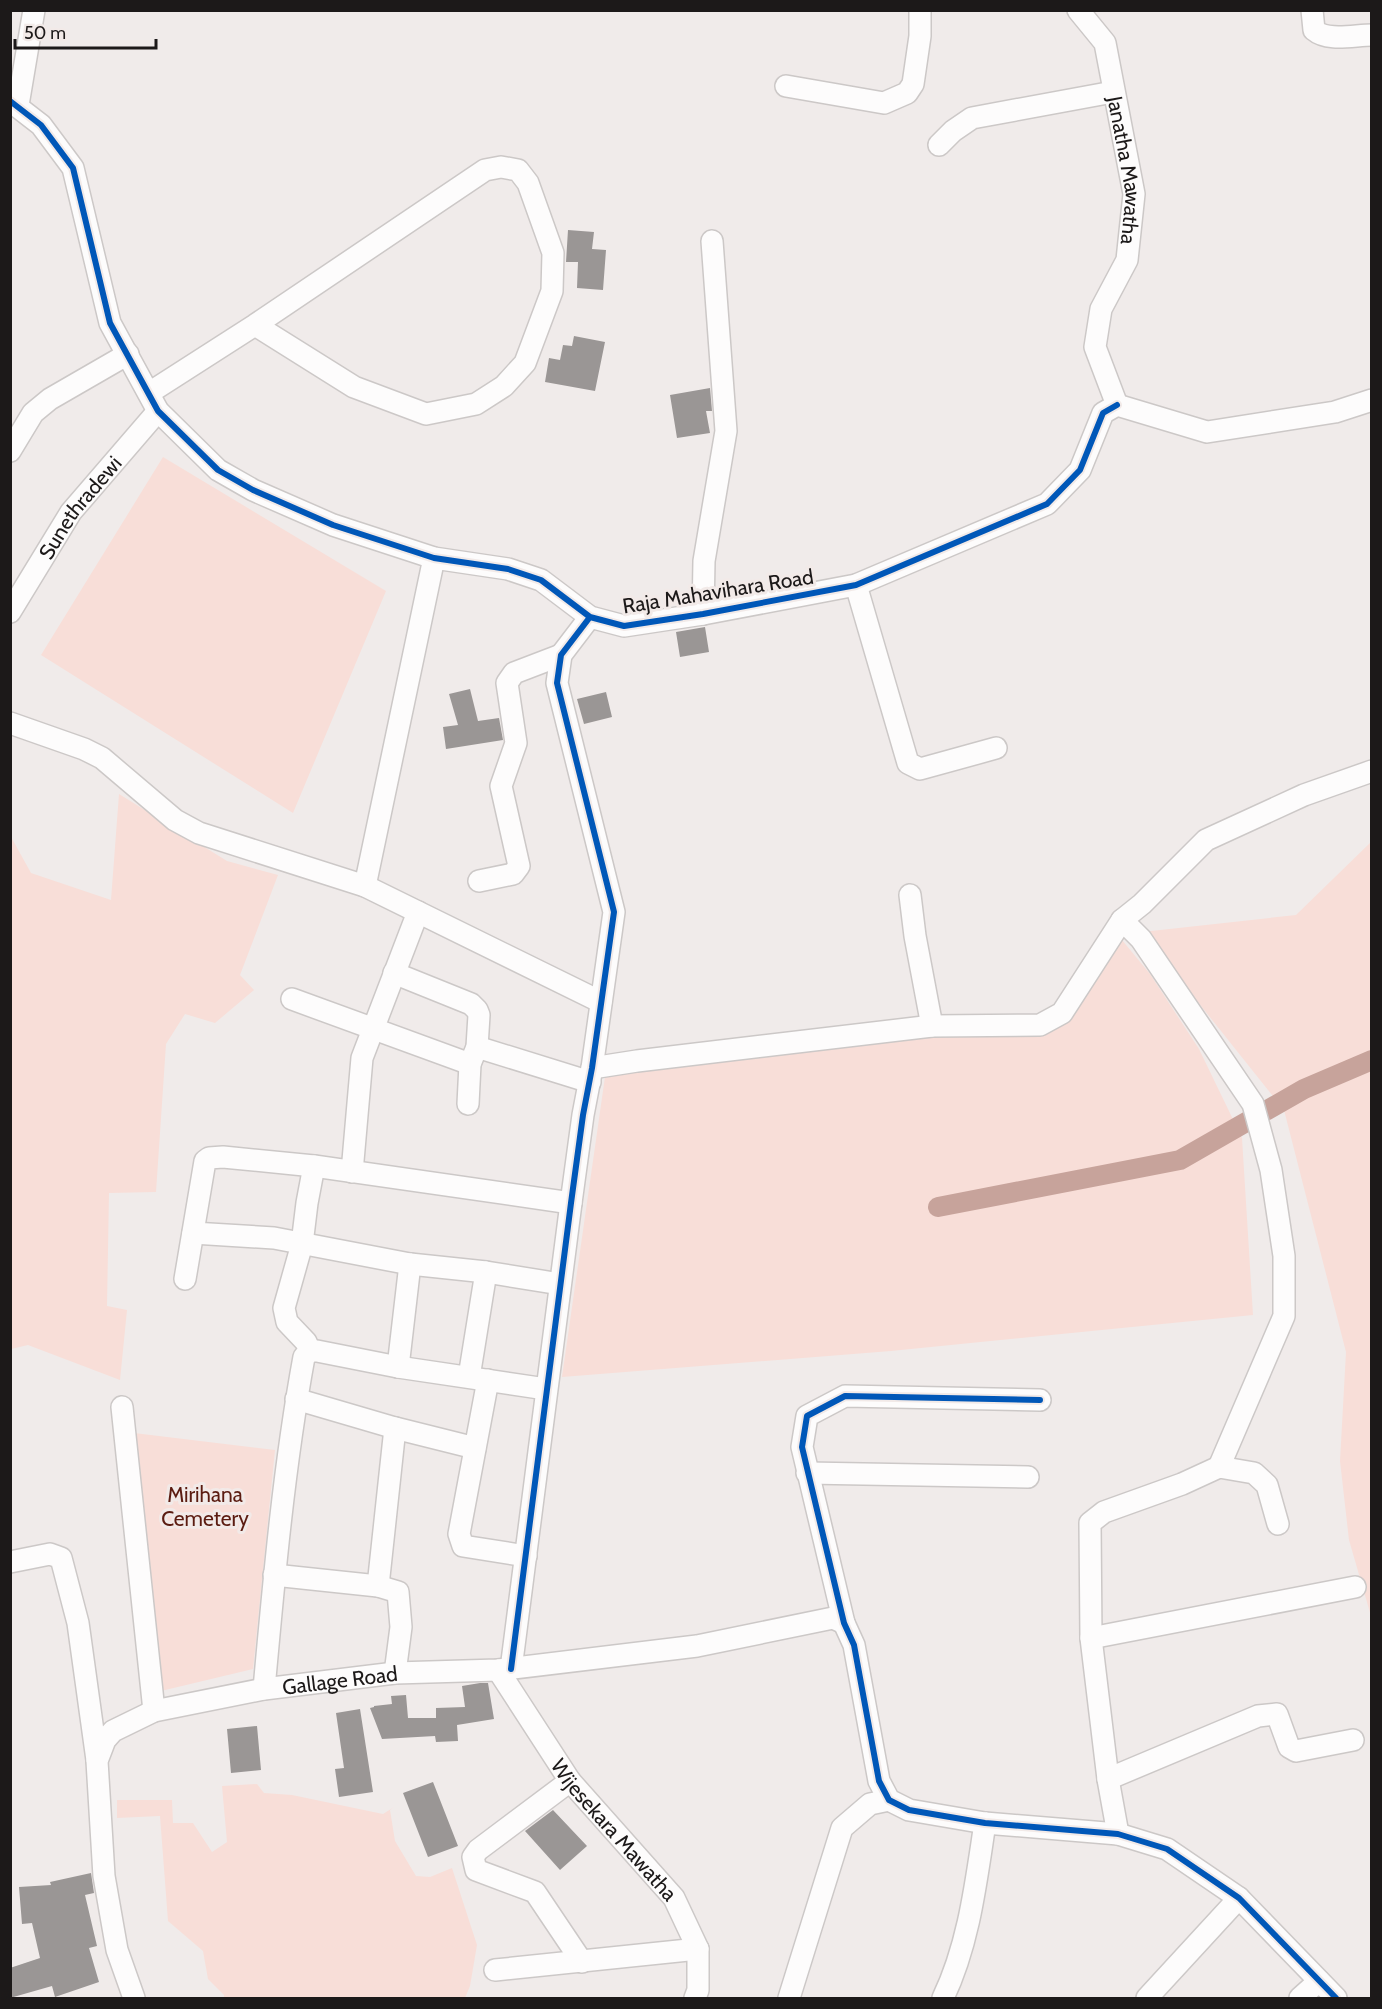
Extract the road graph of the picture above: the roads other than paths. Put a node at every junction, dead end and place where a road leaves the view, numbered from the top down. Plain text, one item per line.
1 (34, 10) edge
2 (920, 10) edge
3 (1078, 10) edge
4 (1312, 10) edge
5 (1371, 35) edge
6 (786, 86) dead end
7 (1113, 92) junction
8 (14, 103) edge
9 (939, 145) dead end
10 (712, 241) dead end
11 (255, 325) junction
12 (128, 354) junction
13 (1371, 400) edge
14 (154, 402) junction
15 (1117, 405) junction
16 (10, 451) edge
17 (434, 558) junction
18 (856, 585) junction
19 (10, 612) edge
20 (703, 614) junction
21 (590, 617) junction
22 (561, 655) junction
23 (10, 723) edge
24 (996, 748) dead end
25 (1371, 771) edge
26 (479, 881) dead end
27 (365, 886) junction
28 (910, 895) dead end
29 (418, 912) junction
30 (1122, 920) junction
31 (394, 973) junction
32 (292, 999) dead end
33 (602, 1002) junction
34 (932, 1026) junction
35 (372, 1028) junction
36 (474, 1055) junction
37 (591, 1075) junction
38 (468, 1104) dead end
39 (314, 1166) junction
40 (352, 1172) junction
41 (571, 1203) junction
42 (193, 1233) junction
43 (302, 1244) junction
44 (410, 1264) junction
45 (486, 1272) junction
46 (185, 1279) dead end
47 (560, 1284) junction
48 (310, 1352) junction
49 (398, 1367) junction
50 (478, 1378) junction
51 (546, 1389) junction
52 (296, 1399) junction
53 (1040, 1400) dead end
54 (122, 1407) dead end
55 (395, 1428) junction
56 (475, 1448) junction
57 (1219, 1467) junction
58 (807, 1473) junction
59 (1028, 1477) dead end
60 (1278, 1524) dead end
61 (526, 1556) junction
62 (10, 1562) edge
63 (274, 1575) junction
64 (378, 1586) junction
65 (1355, 1587) dead end
66 (844, 1623) junction
67 (1091, 1638) junction
68 (505, 1669) junction
69 (395, 1673) junction
70 (264, 1689) junction
71 (154, 1711) junction
72 (1353, 1740) dead end
73 (97, 1761) junction
74 (1108, 1779) junction
75 (570, 1781) junction
76 (889, 1800) junction
77 (985, 1822) junction
78 (1118, 1834) junction
79 (1239, 1898) junction
80 (698, 1949) junction
81 (582, 1962) junction
82 (495, 1970) dead end
83 (1319, 1981) junction
84 (134, 1998) edge
85 (695, 1998) edge
86 (789, 1998) edge
87 (943, 1998) edge
88 (1148, 1998) edge
89 (1300, 1998) edge
90 (1336, 1998) edge

1 - 8 street
2 - 6 street
3 - 7 street, Janatha Mawatha
4 - 5 street
7 - 9 street
7 - 15 street, Janatha Mawatha
8 - 12 street, Raja Mahavihara Road
10 - 20 street
11 - 11 street, Sunethradewi
11 - 14 street, Sunethradewi
12 - 14 street, Raja Mahavihara Road
12 - 16 street
13 - 15 street
14 - 17 street, Raja Mahavihara Road
14 - 19 street, Sunethradewi
15 - 18 street, Raja Mahavihara Road
17 - 21 street, Raja Mahavihara Road
17 - 27 street
18 - 20 street, Raja Mahavihara Road
18 - 24 street
20 - 21 street, Raja Mahavihara Road
21 - 22 street
22 - 26 street
22 - 33 street
23 - 27 street
25 - 30 street
27 - 29 street
28 - 34 street
29 - 31 street
29 - 33 street
30 - 34 street
30 - 57 street
31 - 35 street
31 - 36 street
32 - 35 street
33 - 37 street
34 - 37 street
35 - 36 street
35 - 40 street
36 - 37 street
36 - 38 street
37 - 41 street
39 - 40 street
39 - 42 street
39 - 43 street
40 - 41 street
41 - 47 street
42 - 43 street
42 - 46 street
43 - 44 street
43 - 48 street
44 - 45 street
44 - 49 street
45 - 47 street
45 - 50 street
47 - 51 street
48 - 49 street
48 - 52 street
49 - 50 street
50 - 51 street
50 - 56 street
51 - 61 street
52 - 55 street
52 - 63 street
53 - 58 street
54 - 71 street
55 - 56 street
55 - 64 street
56 - 61 street
57 - 60 street
57 - 67 street
58 - 59 street
58 - 66 street
61 - 68 street
62 - 73 street
63 - 64 street
63 - 70 street
64 - 69 street
65 - 67 street
66 - 68 street, Gallage Road
66 - 76 street
67 - 74 street
68 - 69 street, Gallage Road
68 - 75 street, Wijesekara Mawatha
69 - 70 street, Gallage Road
70 - 71 street, Gallage Road
71 - 73 street, Gallage Road
72 - 74 street
73 - 84 street, Gallage Road
74 - 78 street
75 - 80 street, Wijesekara Mawatha
75 - 81 street
76 - 77 street
76 - 86 street
77 - 78 street
77 - 87 street
78 - 79 street
79 - 83 street
79 - 88 street
80 - 81 street
80 - 85 street, Wijesekara Mawatha
81 - 82 street
83 - 89 street
83 - 90 street

